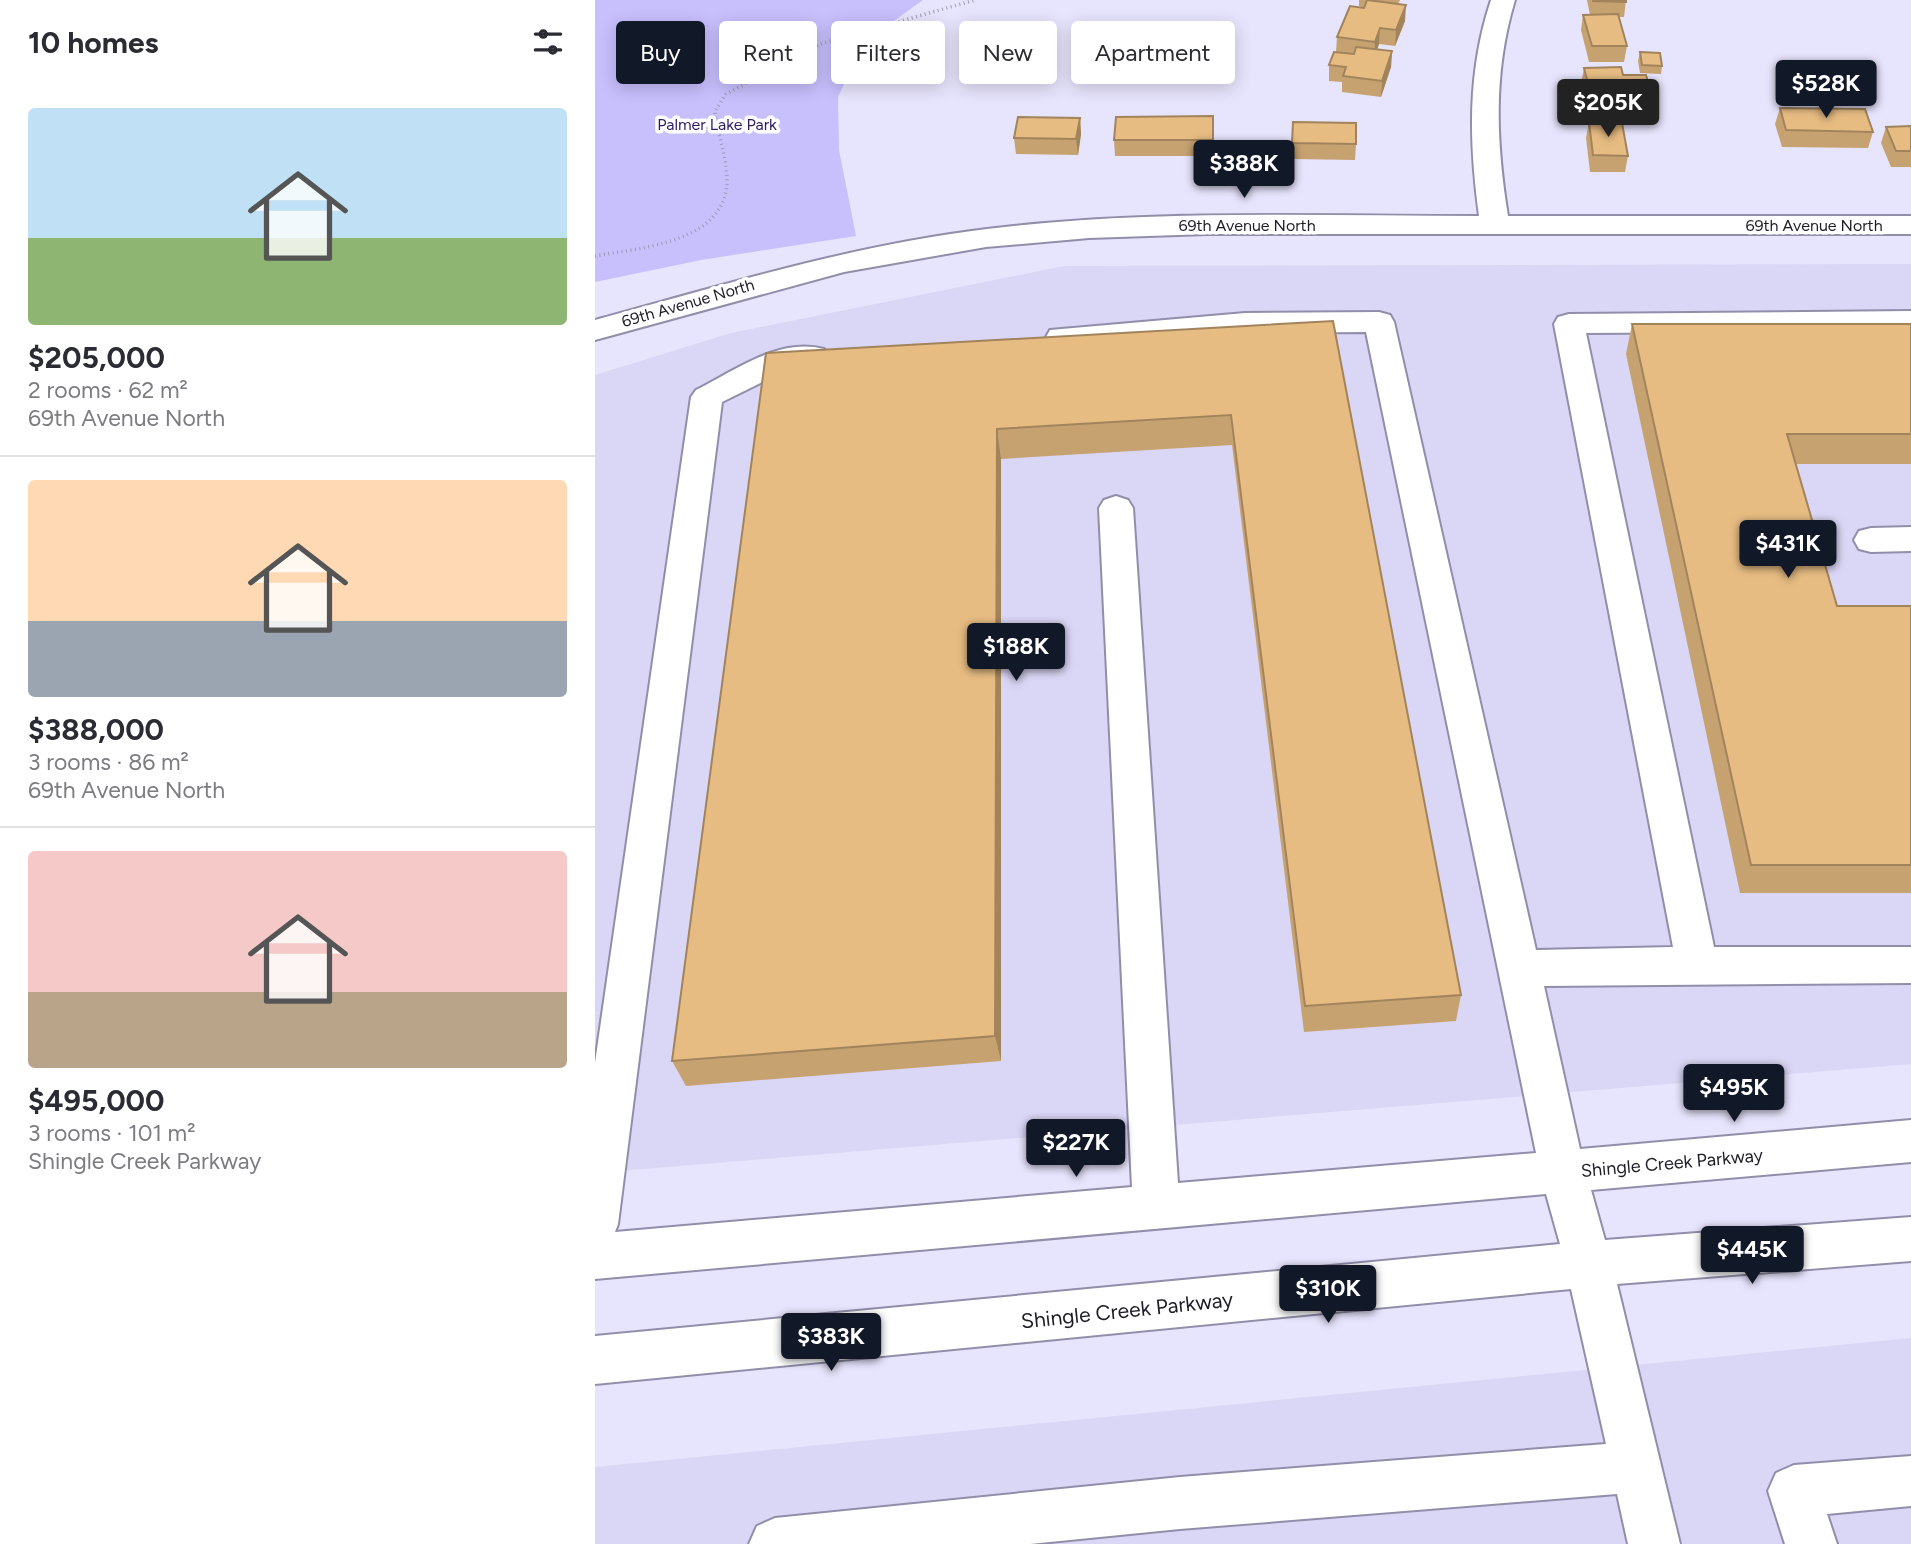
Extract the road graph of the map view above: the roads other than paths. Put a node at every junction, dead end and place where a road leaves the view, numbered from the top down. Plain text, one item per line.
1 (1503, 0) edge
2 (1496, 225) junction
3 (1911, 225) edge
4 (1911, 321) edge
5 (595, 330) edge
6 (1022, 340) edge
7 (841, 354) edge
8 (1116, 508) dead end
9 (1871, 540) dead end
10 (1911, 540) edge
11 (1697, 965) junction
12 (1911, 965) edge
13 (1519, 968) junction
14 (1911, 1141) edge
15 (1563, 1173) junction
16 (1156, 1206) junction
17 (595, 1224) edge
18 (1911, 1239) edge
19 (595, 1256) edge
20 (1588, 1264) junction
21 (595, 1360) edge
22 (1637, 1467) junction
23 (1911, 1480) edge
24 (775, 1544) edge
25 (1654, 1544) edge
26 (1811, 1544) edge

1 - 2 street
2 - 3 street, 69th Avenue North
2 - 5 street, 69th Avenue North
4 - 11 street
6 - 13 street
7 - 17 street
8 - 16 street
9 - 10 street
11 - 12 street
11 - 13 street
13 - 15 street
14 - 15 street, Shingle Creek Parkway
15 - 16 street, Shingle Creek Parkway
15 - 20 street
16 - 19 street, Shingle Creek Parkway
18 - 20 street, Shingle Creek Parkway
20 - 21 street, Shingle Creek Parkway
20 - 22 street
22 - 24 street
22 - 25 street
23 - 26 street

